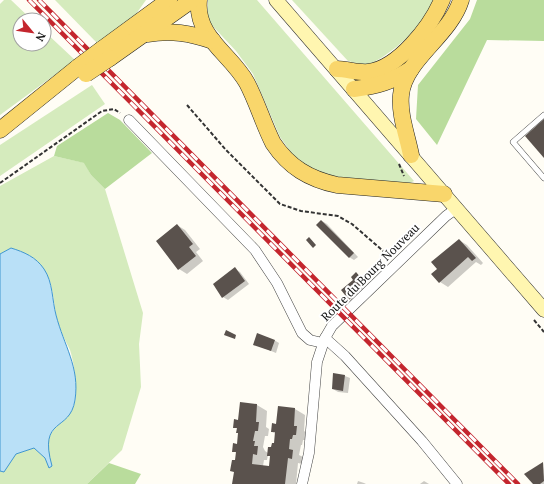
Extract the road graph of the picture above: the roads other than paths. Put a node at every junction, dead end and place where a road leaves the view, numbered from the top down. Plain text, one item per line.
1 (169, 0) edge
2 (192, 0) edge
3 (199, 0) edge
4 (276, 0) edge
5 (442, 0) edge
6 (461, 0) edge
7 (155, 5) edge
8 (143, 34) junction
9 (213, 41) junction
10 (106, 54) junction
11 (337, 69) junction
12 (411, 69) junction
13 (354, 89) junction
14 (544, 115) edge
15 (129, 120) road end
16 (0, 130) edge
17 (411, 155) junction
18 (544, 178) edge
19 (444, 194) junction
20 (457, 208) junction
21 (523, 287) junction
22 (544, 305) edge
23 (544, 310) edge
24 (324, 340) junction
25 (302, 484) edge
26 (457, 484) edge

1 - 7 main road
2 - 8 main road
3 - 9 main road
4 - 11 main road
5 - 11 main road
6 - 12 main road
7 - 10 main road
8 - 9 main road
8 - 10 main road
9 - 19 main road
10 - 16 main road, bridge
11 - 13 main road
12 - 13 main road
12 - 17 main road
13 - 17 main road
14 - 18 lane
15 - 24 street
17 - 19 main road
19 - 20 main road
20 - 21 main road
20 - 24 street, Route du Bourg Nouveau
21 - 22 main road
21 - 23 main road
24 - 25 street, Route du Bourg Nouveau
24 - 26 street

